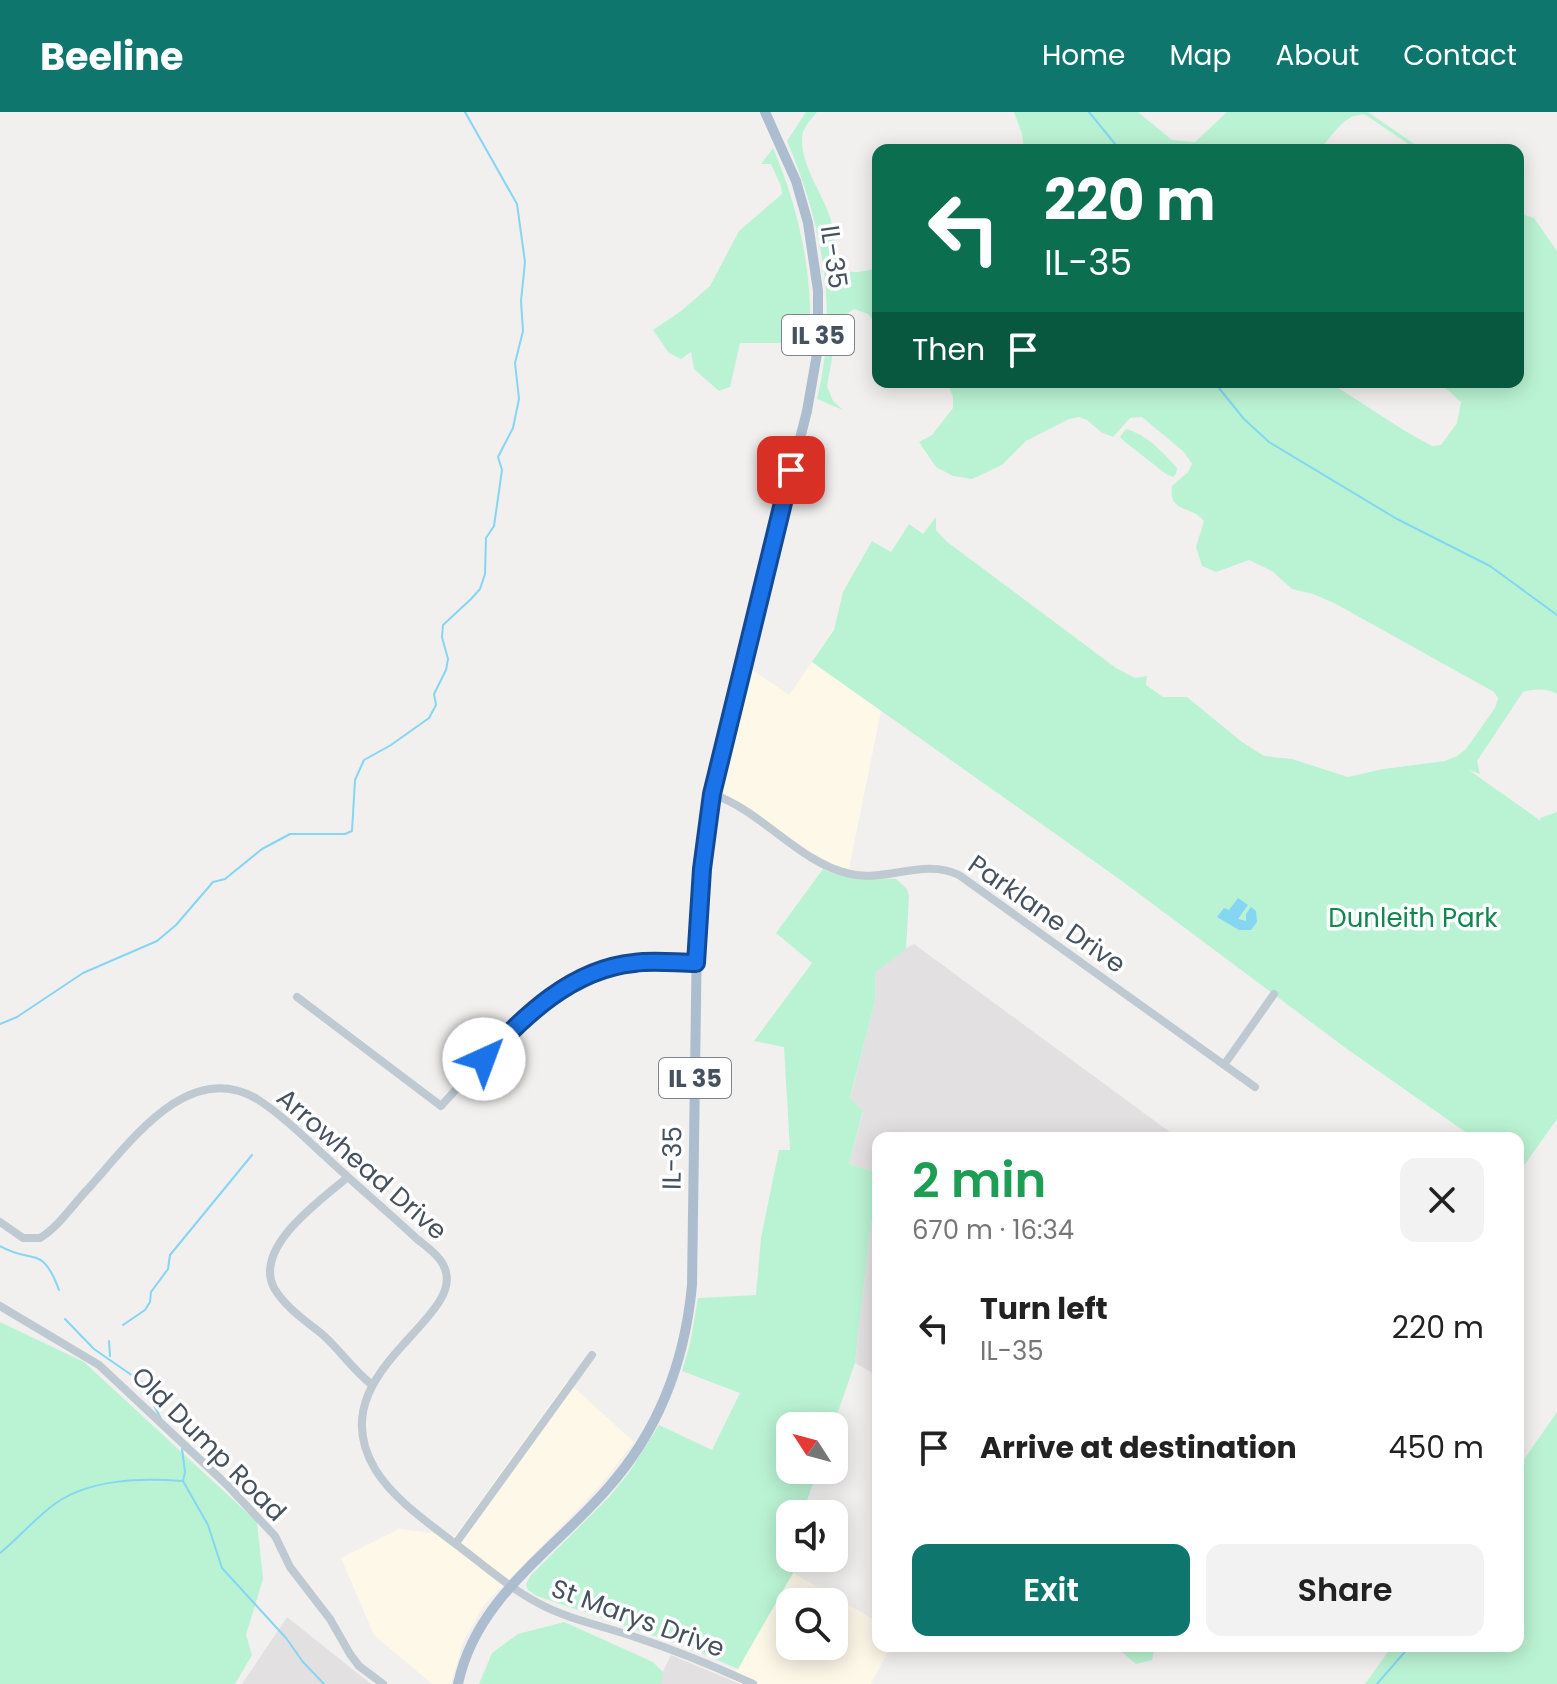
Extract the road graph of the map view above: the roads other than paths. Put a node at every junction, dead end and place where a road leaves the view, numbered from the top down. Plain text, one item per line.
1 (765, 112) edge
2 (712, 794) junction
3 (696, 963) junction
4 (1274, 994) dead end
5 (297, 997) dead end
6 (1224, 1065) junction
7 (1255, 1087) dead end
8 (348, 1177) junction
9 (0, 1222) edge
10 (0, 1306) edge
11 (592, 1355) dead end
12 (371, 1384) junction
13 (456, 1543) junction
14 (511, 1585) junction
15 (383, 1684) edge
16 (458, 1684) edge
17 (753, 1684) edge

1 - 2 main road, IL-35 / IL 35
2 - 3 main road, IL-35 / IL 35
2 - 6 street, Parklane Drive
3 - 5 street
3 - 14 main road, IL-35 / IL 35
4 - 6 street
6 - 7 street, Parklane Drive
8 - 9 street, Arrowhead Drive
8 - 12 street, Arrowhead Drive
8 - 12 street
10 - 15 street, Old Dump Road
11 - 13 street
12 - 13 street, Arrowhead Drive
13 - 14 street, Arrowhead Drive
14 - 16 main road, IL 35
14 - 17 street, St Marys Drive

